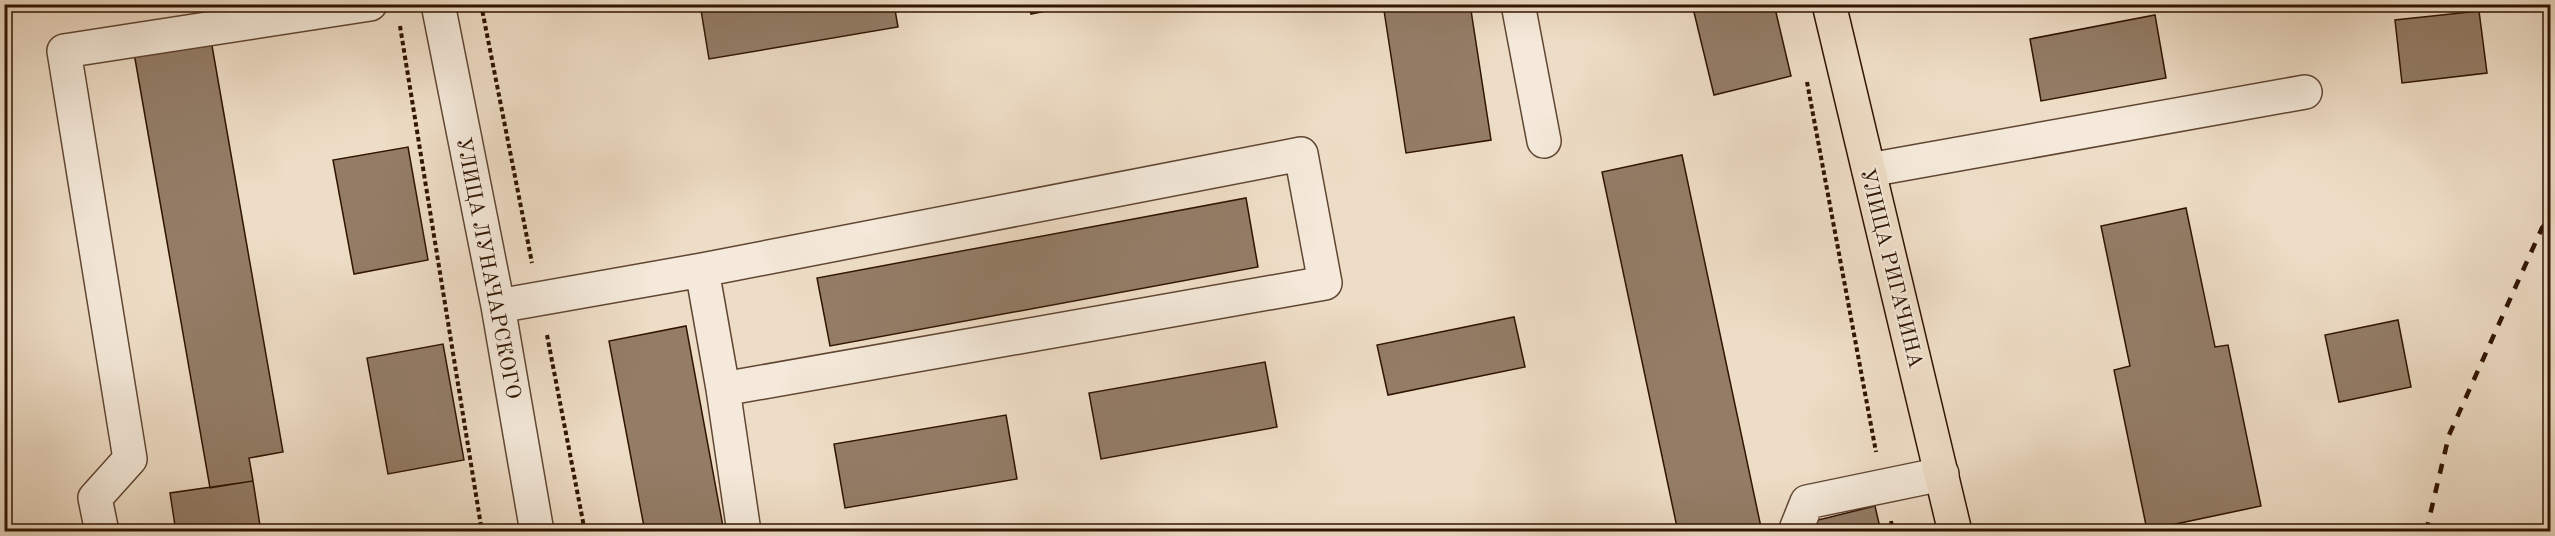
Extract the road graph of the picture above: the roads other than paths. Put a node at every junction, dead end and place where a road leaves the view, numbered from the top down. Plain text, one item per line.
1 (438, 4) edge
2 (1518, 4) edge
3 (1829, 4) edge
4 (384, 10) edge
5 (2305, 92) dead end
6 (1544, 141) dead end
7 (1869, 170) junction
8 (702, 270) junction
9 (498, 306) junction
10 (723, 389) junction
11 (1942, 474) junction
12 (102, 531) edge
13 (537, 531) edge
14 (744, 531) edge
15 (1795, 531) edge
16 (1955, 531) edge

1 - 9 street, УЛИЦА ЛУНАЧАРСКОГО
2 - 6 street
3 - 7 main road, УЛИЦА РИГАЧИНА
4 - 12 street
5 - 7 street
7 - 11 main road, УЛИЦА РИГАЧИНА
8 - 9 street
8 - 10 street
8 - 10 street
9 - 13 street, УЛИЦА ЛУНАЧАРСКОГО
10 - 14 street
11 - 15 street
11 - 16 main road, УЛИЦА РИГАЧИНА

